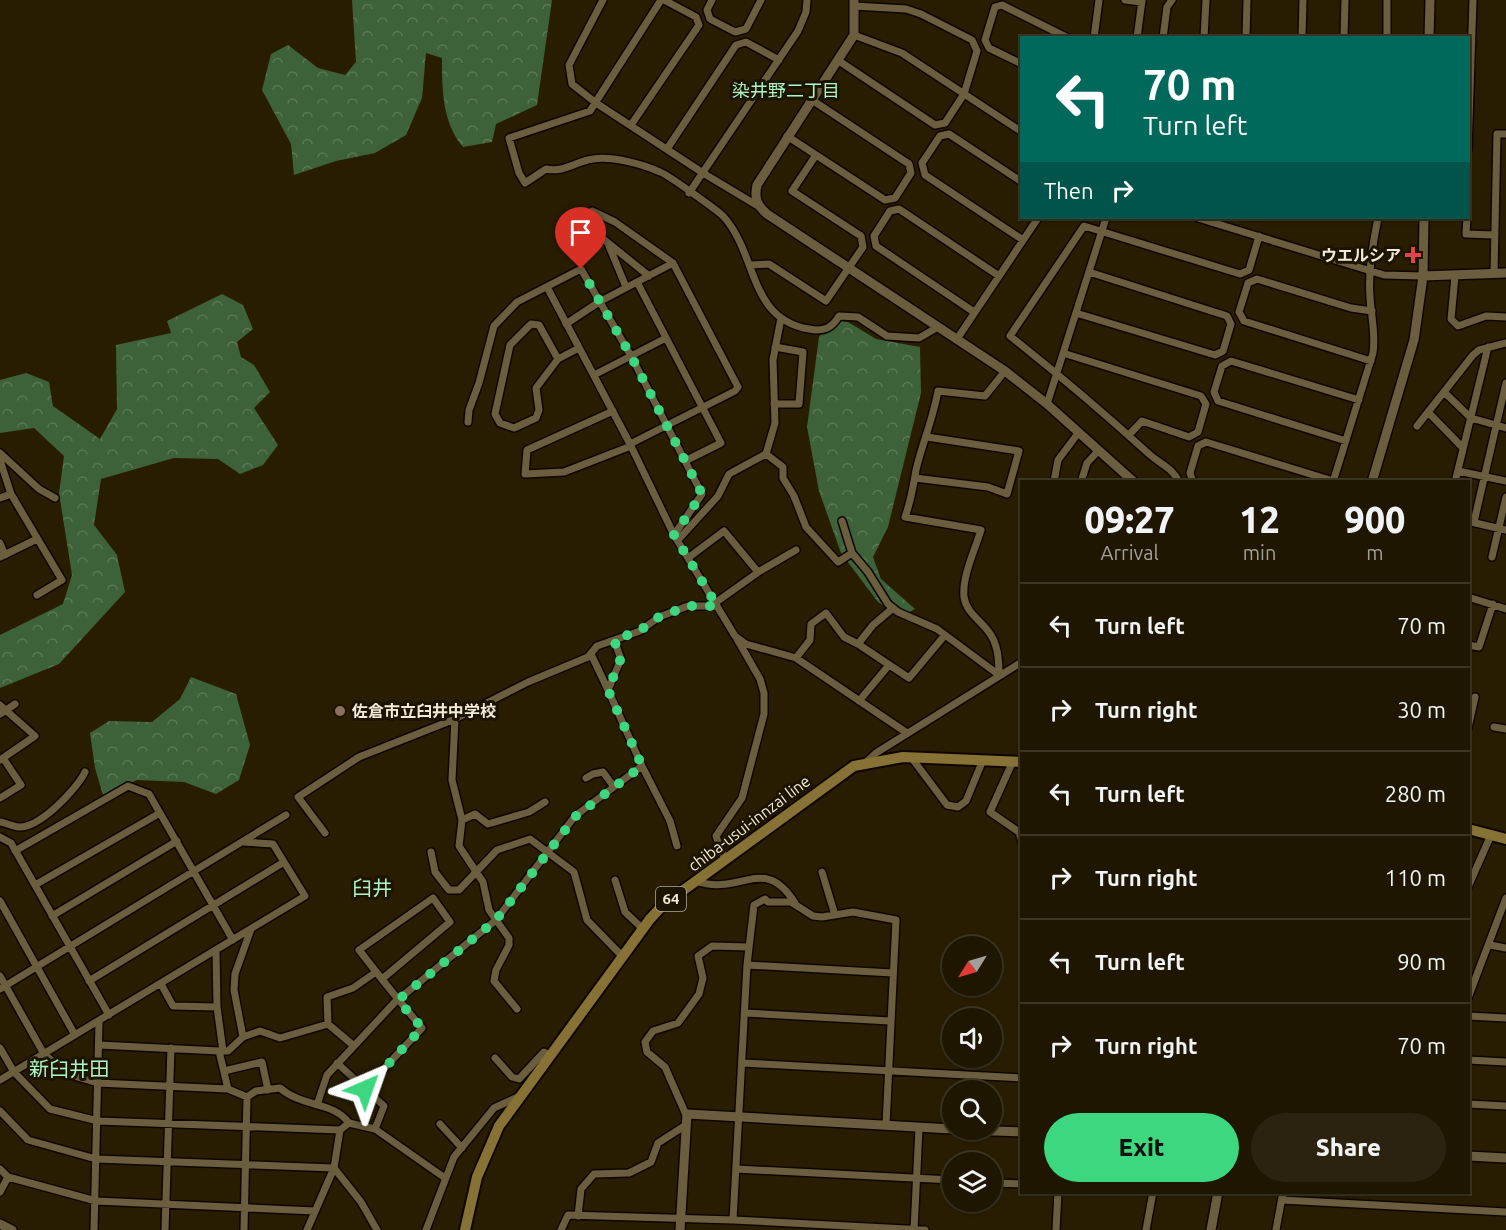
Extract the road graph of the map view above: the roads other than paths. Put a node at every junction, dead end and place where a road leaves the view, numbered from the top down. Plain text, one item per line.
1 (603, 0) edge
2 (663, 0) edge
3 (712, 0) edge
4 (760, 0) edge
5 (807, 0) edge
6 (1099, 0) edge
7 (1125, 0) edge
8 (1172, 0) edge
9 (1206, 0) edge
10 (1247, 0) edge
11 (1303, 0) edge
12 (1345, 0) edge
13 (1388, 0) edge
14 (1430, 0) edge
15 (1473, 0) edge
16 (1142, 1) edge
17 (854, 3) edge
18 (854, 35) junction
19 (1064, 36) edge
20 (1094, 36) edge
21 (1137, 36) edge
22 (1163, 36) edge
23 (1204, 36) edge
24 (1246, 36) edge
25 (1302, 36) edge
26 (1344, 36) edge
27 (1386, 36) edge
28 (1429, 36) edge
29 (779, 60) junction
30 (839, 61) junction
31 (1020, 63) edge
32 (1470, 90) edge
33 (964, 94) junction
34 (812, 100) junction
35 (596, 103) junction
36 (632, 126) junction
37 (1020, 131) edge
38 (1506, 134) edge
39 (788, 136) junction
40 (667, 148) junction
41 (816, 155) junction
42 (703, 173) junction
43 (1020, 181) edge
44 (689, 193) junction
45 (758, 206) junction
46 (1037, 219) edge
47 (1106, 219) edge
48 (1201, 219) edge
49 (1378, 219) edge
50 (1424, 219) edge
51 (1467, 219) edge
52 (1102, 231) junction
53 (1494, 235) junction
54 (1258, 236) junction
55 (1023, 240) junction
56 (609, 246) junction
57 (673, 263) junction
58 (752, 265) junction
59 (849, 267) junction
60 (1371, 270) junction
61 (1089, 272) junction
62 (1506, 273) edge
63 (1494, 274) junction
64 (649, 276) junction
65 (999, 276) junction
66 (1423, 276) junction
67 (1455, 276) junction
68 (637, 282) junction
69 (547, 287) junction
70 (626, 287) junction
71 (600, 302) junction
72 (1372, 311) junction
73 (974, 312) junction
74 (1076, 313) junction
75 (1506, 317) edge
76 (781, 318) junction
77 (566, 324) junction
78 (938, 327) junction
79 (666, 338) junction
80 (957, 339) junction
81 (1506, 343) edge
82 (775, 347) junction
83 (1488, 347) junction
84 (579, 348) junction
85 (1063, 353) junction
86 (631, 356) junction
87 (558, 359) junction
88 (1371, 361) junction
89 (1005, 371) junction
90 (1057, 373) junction
91 (594, 375) junction
92 (1506, 383) edge
93 (1444, 392) junction
94 (1359, 400) junction
95 (774, 404) junction
96 (1047, 404) junction
97 (702, 408) junction
98 (613, 411) junction
99 (1428, 412) junction
100 (1471, 418) junction
101 (468, 422) dead end
102 (1417, 426) dead end
103 (1495, 426) junction
104 (667, 427) junction
105 (1506, 428) edge
106 (1080, 432) junction
107 (1129, 435) junction
108 (927, 437) junction
109 (1346, 441) junction
110 (631, 445) junction
111 (1463, 448) junction
112 (1100, 450) junction
113 (0, 453) edge
114 (766, 454) junction
115 (0, 460) edge
116 (685, 461) junction
117 (1458, 471) junction
118 (1483, 476) junction
119 (915, 478) junction
120 (1054, 480) edge
121 (1082, 480) edge
122 (1132, 480) edge
123 (1178, 480) edge
124 (1192, 480) edge
125 (1330, 480) edge
126 (1333, 480) edge
127 (1373, 480) edge
128 (1456, 480) edge
129 (1506, 481) edge
130 (11, 494) junction
131 (1506, 497) edge
132 (0, 498) edge
133 (55, 498) dead end
134 (842, 521) dead end
135 (1503, 529) edge
136 (676, 537) junction
137 (37, 538) junction
138 (0, 543) edge
139 (796, 550) dead end
140 (852, 553) junction
141 (3, 556) edge
142 (1492, 557) dead end
143 (688, 558) junction
144 (758, 572) junction
145 (37, 595) dead end
146 (1470, 598) edge
147 (716, 604) junction
148 (1493, 604) junction
149 (893, 608) junction
150 (1506, 609) edge
151 (945, 635) junction
152 (735, 636) junction
153 (614, 640) junction
154 (858, 644) junction
155 (1470, 645) edge
156 (591, 654) junction
157 (796, 658) junction
158 (1020, 663) edge
159 (889, 664) junction
160 (999, 675) junction
161 (608, 690) junction
162 (1475, 697) dead end
163 (859, 701) junction
164 (15, 704) dead end
165 (2, 710) edge
166 (455, 719) junction
167 (1470, 723) edge
168 (1494, 727) dead end
169 (1506, 729) edge
170 (907, 733) junction
171 (911, 757) junction
172 (2, 759) edge
173 (983, 760) junction
174 (1017, 761) edge
175 (865, 763) junction
176 (642, 766) junction
177 (85, 772) dead end
178 (586, 778) dead end
179 (614, 787) junction
180 (0, 798) edge
181 (545, 802) dead end
182 (160, 813) junction
183 (286, 815) dead end
184 (462, 820) junction
185 (0, 822) edge
186 (1470, 830) edge
187 (325, 833) dead end
188 (1491, 835) junction
189 (1020, 836) edge
190 (0, 837) edge
191 (1506, 839) edge
192 (177, 841) junction
193 (243, 842) junction
194 (677, 846) dead end
195 (15, 851) junction
196 (431, 852) dead end
197 (548, 852) junction
198 (724, 860) junction
199 (284, 862) junction
200 (194, 872) junction
201 (822, 872) dead end
202 (477, 873) junction
203 (615, 880) dead end
204 (696, 881) junction
205 (1470, 882) edge
206 (34, 885) junction
207 (1506, 898) edge
208 (0, 901) edge
209 (214, 905) junction
210 (796, 905) junction
211 (835, 915) junction
212 (52, 916) junction
213 (496, 920) junction
214 (251, 929) junction
215 (643, 929) junction
216 (233, 939) junction
217 (1490, 945) junction
218 (70, 947) junction
219 (749, 947) junction
220 (1506, 948) edge
221 (216, 950) junction
222 (622, 956) junction
223 (747, 965) junction
224 (38, 967) junction
225 (376, 972) junction
226 (892, 973) junction
227 (0, 976) edge
228 (382, 979) junction
229 (89, 981) junction
230 (161, 984) junction
231 (3, 987) edge
232 (1470, 993) edge
233 (398, 1000) junction
234 (217, 1007) junction
235 (517, 1009) dead end
236 (745, 1013) junction
237 (109, 1016) junction
238 (1470, 1016) edge
239 (1506, 1018) edge
240 (890, 1021) junction
241 (99, 1022) junction
242 (328, 1024) junction
243 (75, 1035) junction
244 (243, 1037) junction
245 (99, 1045) junction
246 (354, 1046) junction
247 (0, 1048) edge
248 (171, 1048) junction
249 (221, 1051) junction
250 (44, 1054) junction
251 (551, 1056) junction
252 (495, 1058) dead end
253 (1470, 1060) edge
254 (1506, 1062) edge
255 (743, 1063) junction
256 (337, 1064) junction
257 (224, 1071) junction
258 (888, 1071) junction
259 (14, 1072) junction
260 (1020, 1078) edge
261 (0, 1080) edge
262 (98, 1083) junction
263 (169, 1087) junction
264 (228, 1089) junction
265 (365, 1089) junction
266 (268, 1090) junction
267 (521, 1096) junction
268 (247, 1097) junction
269 (1470, 1104) edge
270 (317, 1105) junction
271 (1506, 1106) edge
272 (0, 1111) edge
273 (740, 1118) junction
274 (98, 1121) junction
275 (686, 1121) junction
276 (349, 1123) junction
277 (168, 1124) junction
278 (440, 1124) dead end
279 (886, 1125) junction
280 (248, 1126) junction
281 (919, 1128) junction
282 (375, 1129) junction
283 (942, 1129) edge
284 (340, 1130) junction
285 (1002, 1131) edge
286 (1020, 1132) edge
287 (462, 1148) junction
288 (1470, 1156) edge
289 (1506, 1158) edge
290 (96, 1159) junction
291 (168, 1162) junction
292 (245, 1165) junction
293 (334, 1168) junction
294 (0, 1169) edge
295 (736, 1169) junction
296 (8, 1177) junction
297 (445, 1178) junction
298 (916, 1178) junction
299 (942, 1179) edge
300 (1002, 1183) edge
301 (1020, 1184) edge
302 (0, 1192) edge
303 (1058, 1194) edge
304 (1153, 1194) edge
305 (1218, 1194) edge
306 (1282, 1196) edge
307 (96, 1201) junction
308 (166, 1204) junction
309 (245, 1207) junction
310 (315, 1211) junction
311 (1506, 1212) edge
312 (578, 1216) junction
313 (681, 1218) junction
314 (733, 1220) junction
315 (0, 1224) edge
316 (12, 1230) edge
317 (94, 1230) edge
318 (165, 1230) edge
319 (244, 1230) edge
320 (307, 1230) edge
321 (377, 1230) edge
322 (426, 1230) edge
323 (465, 1230) edge
324 (561, 1230) edge
325 (680, 1230) edge
326 (914, 1230) edge
327 (925, 1230) edge
328 (1056, 1230) edge
329 (1146, 1230) edge
330 (1211, 1230) edge
331 (1276, 1230) edge

1 - 35 street
2 - 35 street
2 - 36 street
3 - 4 street
5 - 29 street
6 - 20 street
7 - 16 street
8 - 22 street
9 - 23 street
10 - 24 street
11 - 25 street
12 - 26 street
13 - 27 street
14 - 28 street
15 - 32 street
16 - 21 street
17 - 18 street
17 - 33 street
18 - 30 street
18 - 33 street
19 - 31 street
29 - 40 street
29 - 42 street
30 - 33 street
30 - 34 street
33 - 37 street
34 - 39 street
34 - 41 street
35 - 36 street
35 - 44 street
36 - 40 street
38 - 53 street
39 - 41 street
39 - 45 street
40 - 42 street
41 - 59 street
42 - 44 street
42 - 45 street
43 - 55 street
44 - 58 street
45 - 59 street
46 - 55 street
47 - 52 street
48 - 54 street
49 - 60 street
50 - 66 street
51 - 53 street
52 - 54 street
52 - 61 street
52 - 90 street
53 - 63 street
54 - 60 street
55 - 65 street
56 - 57 street
56 - 64 street
56 - 70 street
57 - 64 street
57 - 97 street
58 - 59 street
58 - 76 street
59 - 78 street
60 - 66 street
60 - 72 street
61 - 74 street
61 - 74 street
62 - 63 street
63 - 67 street
64 - 68 street
65 - 73 street
65 - 73 street
66 - 67 street
66 - 127 street
67 - 75 street
68 - 70 street
68 - 79 street
69 - 71 street
69 - 77 street
69 - 101 street
70 - 71 street
71 - 77 street
71 - 86 street
72 - 88 street
72 - 88 street
73 - 80 street
74 - 85 street
76 - 78 street
76 - 82 street
77 - 84 street
78 - 80 street
79 - 86 street
79 - 97 street
80 - 89 street
81 - 83 street
82 - 95 street
82 - 95 street
83 - 93 street
83 - 100 street
84 - 87 street
84 - 91 street
85 - 90 street
85 - 107 street
86 - 91 street
86 - 104 street
87 - 87 street
88 - 94 street
89 - 96 street
89 - 108 street
90 - 96 street
90 - 107 street
91 - 98 street
92 - 103 street
93 - 99 street
93 - 100 street
94 - 109 street
94 - 109 street
95 - 114 street
96 - 106 street
97 - 104 street
97 - 116 street
98 - 110 street
98 - 110 street
99 - 102 street
99 - 111 street
100 - 103 street
100 - 111 street
103 - 105 street
103 - 118 street
104 - 110 street
104 - 116 street
106 - 112 street
106 - 120 street
107 - 123 street
108 - 119 street
108 - 119 street
109 - 126 street
110 - 136 street
111 - 117 street
112 - 121 street
112 - 122 street
113 - 133 street
114 - 136 street
114 - 140 street
115 - 130 street
116 - 136 street
117 - 118 street
117 - 128 street
118 - 129 street
118 - 135 street
119 - 160 street
124 - 125 street
130 - 132 street
130 - 137 street
131 - 135 street
134 - 140 street
135 - 142 street
136 - 143 street
137 - 141 street
137 - 145 street
138 - 141 street
139 - 144 street
140 - 149 street
143 - 144 street
143 - 147 street
144 - 147 street
146 - 148 street
147 - 152 street
147 - 153 street
148 - 150 street
148 - 155 street
149 - 151 street
149 - 154 street
151 - 159 street
151 - 160 street
152 - 157 street
152 - 198 street
153 - 156 street
153 - 161 street
154 - 157 street
154 - 159 street
156 - 161 street
156 - 166 street
157 - 163 street
158 - 160 street
159 - 163 street
160 - 170 street
161 - 176 street
162 - 167 street
163 - 170 street
164 - 165 street
165 - 172 street
166 - 184 street
166 - 187 street
168 - 169 street
170 - 175 street
171 - 173 main road, chiba-usui-innzai line / 64
171 - 173 street
171 - 175 main road, chiba-usui-innzai line / 64
172 - 180 street
173 - 174 main road, chiba-usui-innzai line / 64
174 - 189 street
175 - 198 main road, chiba-usui-innzai line / 64
176 - 179 street
176 - 194 street
177 - 185 street
178 - 179 street
179 - 197 street
181 - 184 street
182 - 192 street
182 - 195 street
182 - 206 street
183 - 193 street
184 - 202 street
186 - 188 main road
188 - 191 main road
188 - 205 street
190 - 195 street
192 - 200 street
192 - 212 street
193 - 199 street
193 - 200 street
195 - 206 street
196 - 202 street
197 - 202 street
197 - 213 street
197 - 222 street
198 - 204 main road, chiba-usui-innzai line / 64
199 - 209 street
199 - 214 street
200 - 209 street
200 - 218 street
201 - 211 street
202 - 213 street
203 - 215 street
204 - 210 street
204 - 215 main road, chiba-usui-innzai line / 64
206 - 212 street
207 - 217 street
208 - 224 street
209 - 216 street
209 - 229 street
210 - 211 street
210 - 219 street
211 - 226 street
212 - 218 street
213 - 233 street
213 - 235 street
214 - 216 street
214 - 244 street
215 - 222 main road, chiba-usui-innzai line / 64
216 - 221 street
217 - 220 street
217 - 232 street
218 - 224 street
218 - 229 street
219 - 223 street
219 - 275 street
221 - 230 street
221 - 234 street
222 - 251 main road, chiba-usui-innzai line / 64
223 - 226 street
223 - 236 street
224 - 231 street
224 - 243 street
225 - 228 street
225 - 228 street
225 - 242 street
226 - 240 street
227 - 231 street
228 - 233 street
229 - 237 street
230 - 234 street
230 - 237 street
231 - 250 street
233 - 246 street
233 - 265 street
234 - 249 street
236 - 240 street
236 - 255 street
237 - 241 street
238 - 239 street
240 - 258 street
241 - 243 street
241 - 245 street
242 - 244 street
242 - 246 street
243 - 250 street
244 - 249 street
245 - 248 street
245 - 262 street
246 - 256 street
247 - 259 street
248 - 249 street
248 - 263 street
249 - 257 street
250 - 259 street
250 - 262 street
251 - 252 street
251 - 267 main road, chiba-usui-innzai line / 64
253 - 254 street
255 - 258 street
255 - 273 street
256 - 265 street
256 - 270 street
257 - 264 street
257 - 266 street
258 - 260 street
258 - 279 street
259 - 261 street
259 - 274 street
262 - 263 street
262 - 274 street
263 - 264 street
263 - 277 street
264 - 268 street
265 - 282 street
266 - 268 street
266 - 270 street
267 - 287 street
267 - 323 main road, chiba-usui-innzai line / 64
268 - 280 street
269 - 271 street
270 - 276 street
272 - 290 street
273 - 275 street
273 - 279 street
273 - 295 street
274 - 277 street
274 - 290 street
275 - 312 street
275 - 313 street
276 - 282 street
276 - 284 street
277 - 280 street
277 - 291 street
278 - 287 street
279 - 281 street
280 - 284 street
280 - 292 street
281 - 283 street
281 - 298 street
282 - 297 street
284 - 293 street
285 - 286 street
287 - 297 street
288 - 289 street
290 - 291 street
290 - 307 street
291 - 292 street
291 - 308 street
292 - 293 street
292 - 309 street
293 - 310 street
293 - 321 street
294 - 296 street
295 - 298 street
295 - 314 street
296 - 302 street
296 - 307 street
297 - 322 street
298 - 299 street
298 - 326 street
300 - 301 street
303 - 328 street
304 - 329 street
305 - 330 street
306 - 311 street
306 - 331 street
307 - 308 street
307 - 317 street
308 - 309 street
308 - 318 street
309 - 310 street
309 - 319 street
310 - 320 street
312 - 313 street
312 - 324 street
313 - 314 street
313 - 325 street
314 - 326 street
315 - 316 street
326 - 327 street

